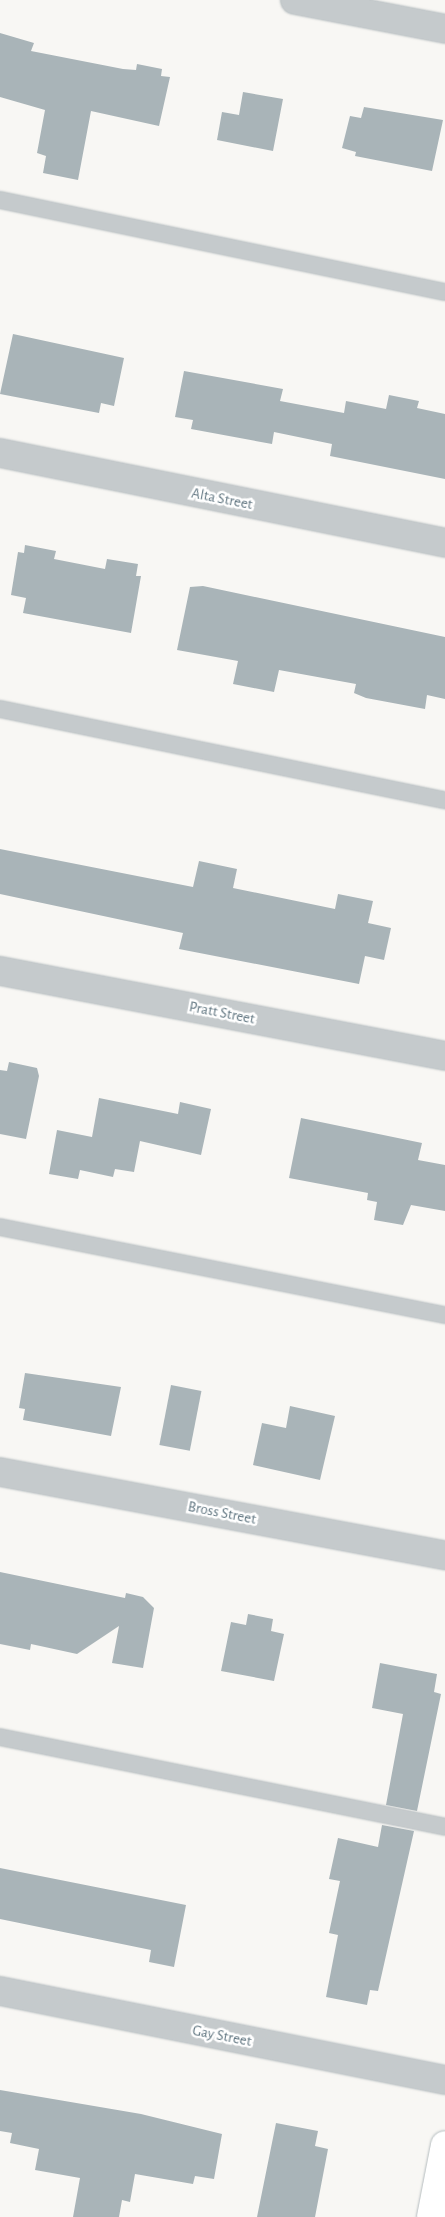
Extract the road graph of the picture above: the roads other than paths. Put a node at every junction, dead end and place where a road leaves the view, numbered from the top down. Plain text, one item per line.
1 (295, 0) edge
2 (445, 29) edge
3 (0, 200) edge
4 (445, 292) edge
5 (0, 453) edge
6 (445, 543) edge
7 (0, 709) edge
8 (445, 800) edge
9 (0, 971) edge
10 (445, 1056) edge
11 (0, 1227) edge
12 (445, 1315) edge
13 (0, 1472) edge
14 (445, 1555) edge
15 (0, 1737) edge
16 (445, 1826) edge
17 (0, 1991) edge
18 (445, 2080) edge
19 (445, 2145) edge
20 (431, 2217) edge

1 - 2 street
3 - 4 lane
5 - 6 street, Alta Street
7 - 8 lane
9 - 10 street, Pratt Street
11 - 12 lane
13 - 14 street, Bross Street
15 - 16 lane
17 - 18 street, Gay Street
19 - 20 main road

